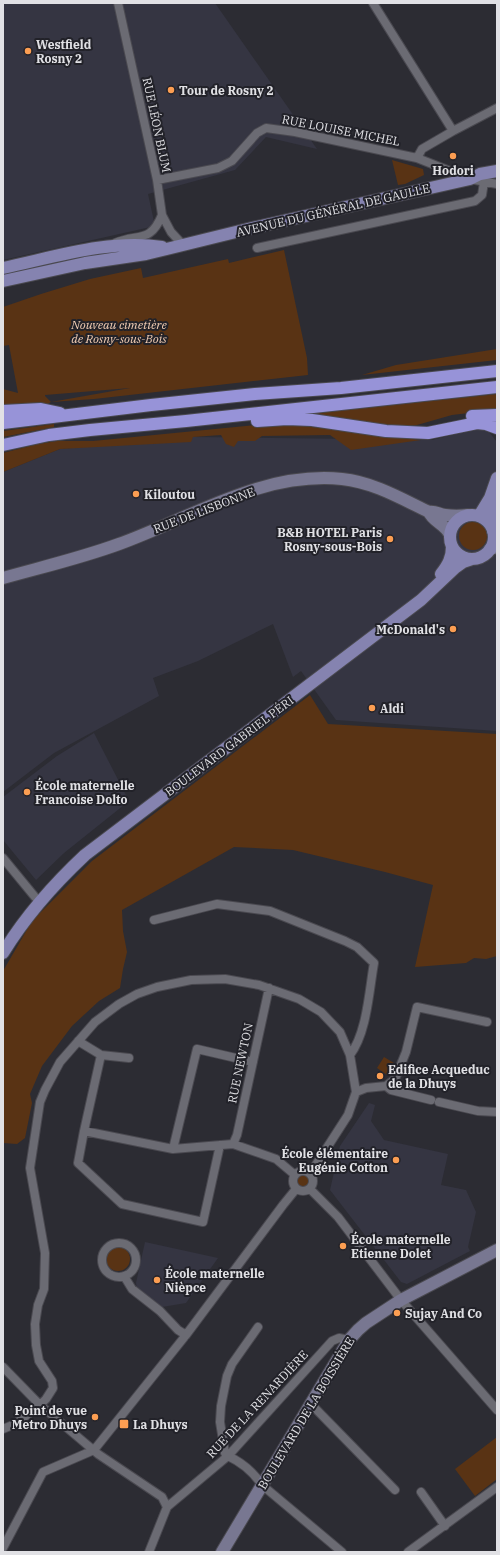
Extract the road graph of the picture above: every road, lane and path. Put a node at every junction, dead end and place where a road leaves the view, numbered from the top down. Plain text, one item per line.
1 (118, 3) edge
2 (373, 3) edge
3 (497, 108) edge
4 (453, 131) junction
5 (417, 158) junction
6 (497, 171) edge
7 (470, 179) junction
8 (157, 180) junction
9 (484, 182) junction
10 (497, 184) edge
11 (162, 215) junction
12 (110, 245) junction
13 (183, 246) junction
14 (169, 248) junction
15 (257, 248) dead end
16 (3, 268) edge
17 (3, 281) edge
18 (497, 371) edge
19 (497, 387) edge
20 (3, 411) edge
21 (69, 415) junction
22 (497, 415) edge
23 (186, 421) junction
24 (3, 423) edge
25 (497, 428) edge
26 (416, 433) junction
27 (3, 445) edge
28 (497, 478) edge
29 (497, 503) edge
30 (429, 512) junction
31 (473, 516) junction
32 (493, 529) edge
33 (451, 541) junction
34 (494, 548) edge
35 (472, 559) junction
36 (3, 578) edge
37 (3, 858) edge
38 (35, 897) junction
39 (154, 920) dead end
40 (3, 939) edge
41 (3, 952) edge
42 (269, 988) junction
43 (487, 1022) dead end
44 (78, 1041) junction
45 (101, 1055) junction
46 (350, 1055) junction
47 (129, 1058) dead end
48 (253, 1062) junction
49 (386, 1086) junction
50 (356, 1092) junction
51 (497, 1112) edge
52 (84, 1131) junction
53 (233, 1144) junction
54 (220, 1145) junction
55 (173, 1149) junction
56 (310, 1174) junction
57 (295, 1176) junction
58 (296, 1189) junction
59 (310, 1189) junction
60 (497, 1250) edge
61 (124, 1276) junction
62 (401, 1300) junction
63 (258, 1327) dead end
64 (186, 1335) junction
65 (348, 1340) junction
66 (3, 1367) edge
67 (310, 1403) junction
68 (40, 1405) junction
69 (497, 1410) edge
70 (3, 1429) edge
71 (94, 1450) junction
72 (228, 1456) junction
73 (262, 1485) junction
74 (497, 1487) edge
75 (395, 1490) dead end
76 (421, 1492) dead end
77 (167, 1507) junction
78 (445, 1526) junction
79 (3, 1548) edge
80 (149, 1552) edge
81 (222, 1552) edge
82 (342, 1552) edge
83 (408, 1552) edge

1 - 8 street, RUE LÉON BLUM
2 - 4 street
3 - 4 street
4 - 5 street
5 - 7 street, RUE LOUISE MICHEL
5 - 8 street, RUE LOUISE MICHEL
6 - 7 main road, AVENUE DU GÉNÉRAL DE GAULLE
7 - 9 street, RUE LOUISE MICHEL
7 - 13 main road, AVENUE DU GÉNÉRAL DE GAULLE
8 - 11 street, RUE LÉON BLUM
9 - 10 street, RUE LOUISE MICHEL
9 - 15 street
11 - 12 street
11 - 13 street, RUE LÉON BLUM
12 - 14 main road, AVENUE DU GÉNÉRAL DE GAULLE
12 - 16 main road, AVENUE DU GÉNÉRAL DE GAULLE
13 - 14 main road, AVENUE DU GÉNÉRAL DE GAULLE
14 - 17 main road, AVENUE DU GÉNÉRAL DE GAULLE
18 - 21 highway
19 - 23 highway
20 - 21 highway
21 - 24 highway
22 - 26 highway
23 - 26 highway
23 - 27 highway
25 - 26 highway
28 - 31 main road
29 - 32 main road
30 - 31 street, RUE DE LISBONNE
30 - 33 street, RUE DE LISBONNE
30 - 36 street, RUE DE LISBONNE
31 - 32 main road
31 - 33 main road
32 - 34 main road
33 - 35 main road
33 - 38 main road, BOULEVARD GABRIEL PÉRI
34 - 35 main road
35 - 41 main road, BOULEVARD GABRIEL PÉRI
37 - 38 street
38 - 40 main road, BOULEVARD GABRIEL PÉRI
39 - 46 street
42 - 44 street
42 - 46 street
42 - 48 street, RUE NEWTON
43 - 49 street
44 - 45 street
44 - 68 street
45 - 47 street
45 - 52 street
46 - 50 street
48 - 53 street, RUE NEWTON
48 - 55 street
49 - 50 street
49 - 51 street
50 - 56 street
52 - 54 street
52 - 55 street
53 - 54 street
53 - 57 street
54 - 55 street
56 - 57 street
56 - 59 street
57 - 58 street
58 - 59 street
58 - 64 street
59 - 62 street
60 - 62 street, BOULEVARD DE LA BOISSIÈRE
61 - 61 street
61 - 64 street
62 - 65 street, BOULEVARD DE LA BOISSIÈRE
62 - 69 street
63 - 72 street
64 - 71 street
65 - 67 street, BOULEVARD DE LA BOISSIÈRE
65 - 72 street, RUE DE LA RENARDIÈRE
66 - 68 street
67 - 73 street, BOULEVARD DE LA BOISSIÈRE
67 - 75 street
68 - 70 street
68 - 71 street
71 - 77 street
71 - 79 street
72 - 73 street
72 - 77 street, RUE DE LA RENARDIÈRE
73 - 81 street, BOULEVARD DE LA BOISSIÈRE
73 - 82 street
74 - 78 street
76 - 78 street
77 - 80 street, RUE DE LA RENARDIÈRE
78 - 83 street

